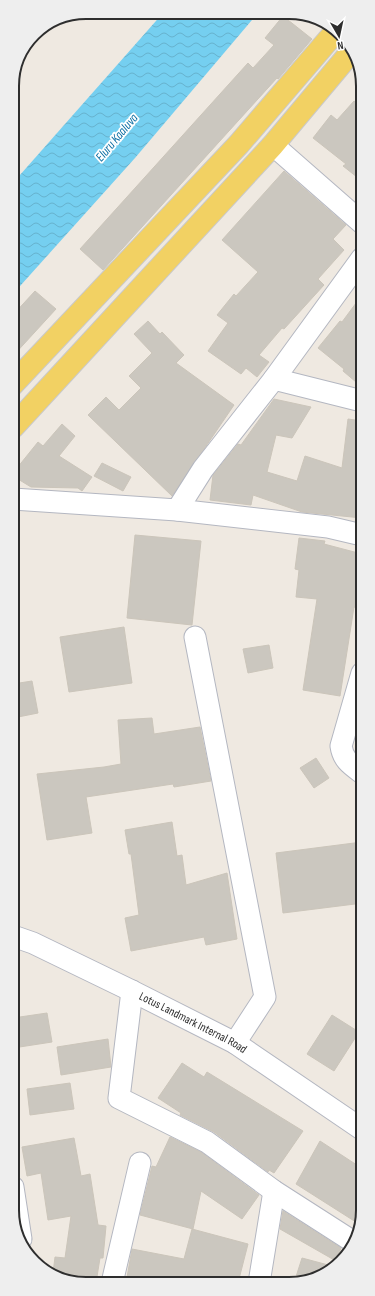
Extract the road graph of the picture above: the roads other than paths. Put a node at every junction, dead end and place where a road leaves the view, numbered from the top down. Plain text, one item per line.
1 (332, 35) edge
2 (348, 55) edge
3 (273, 144) junction
4 (356, 218) edge
5 (356, 266) edge
6 (19, 378) edge
7 (274, 379) junction
8 (356, 400) edge
9 (19, 419) edge
10 (19, 499) edge
11 (177, 510) junction
12 (356, 534) edge
13 (194, 638) dead end
14 (356, 693) edge
15 (356, 769) edge
16 (19, 938) edge
17 (132, 991) junction
18 (235, 1043) junction
19 (356, 1125) edge
20 (140, 1163) dead end
21 (274, 1191) junction
22 (349, 1239) edge
23 (113, 1277) edge
24 (260, 1277) edge

1 - 6 main road
2 - 3 main road
3 - 4 street
3 - 9 main road
5 - 7 street
7 - 8 street
7 - 11 street
10 - 11 street
11 - 12 street
13 - 18 street
14 - 15 street
16 - 17 street, Lotus Landmark Internal Road
17 - 18 street, Lotus Landmark Internal Road
17 - 21 street
18 - 19 street, Lotus Landmark Internal Road
20 - 23 street
21 - 22 street
21 - 24 street

